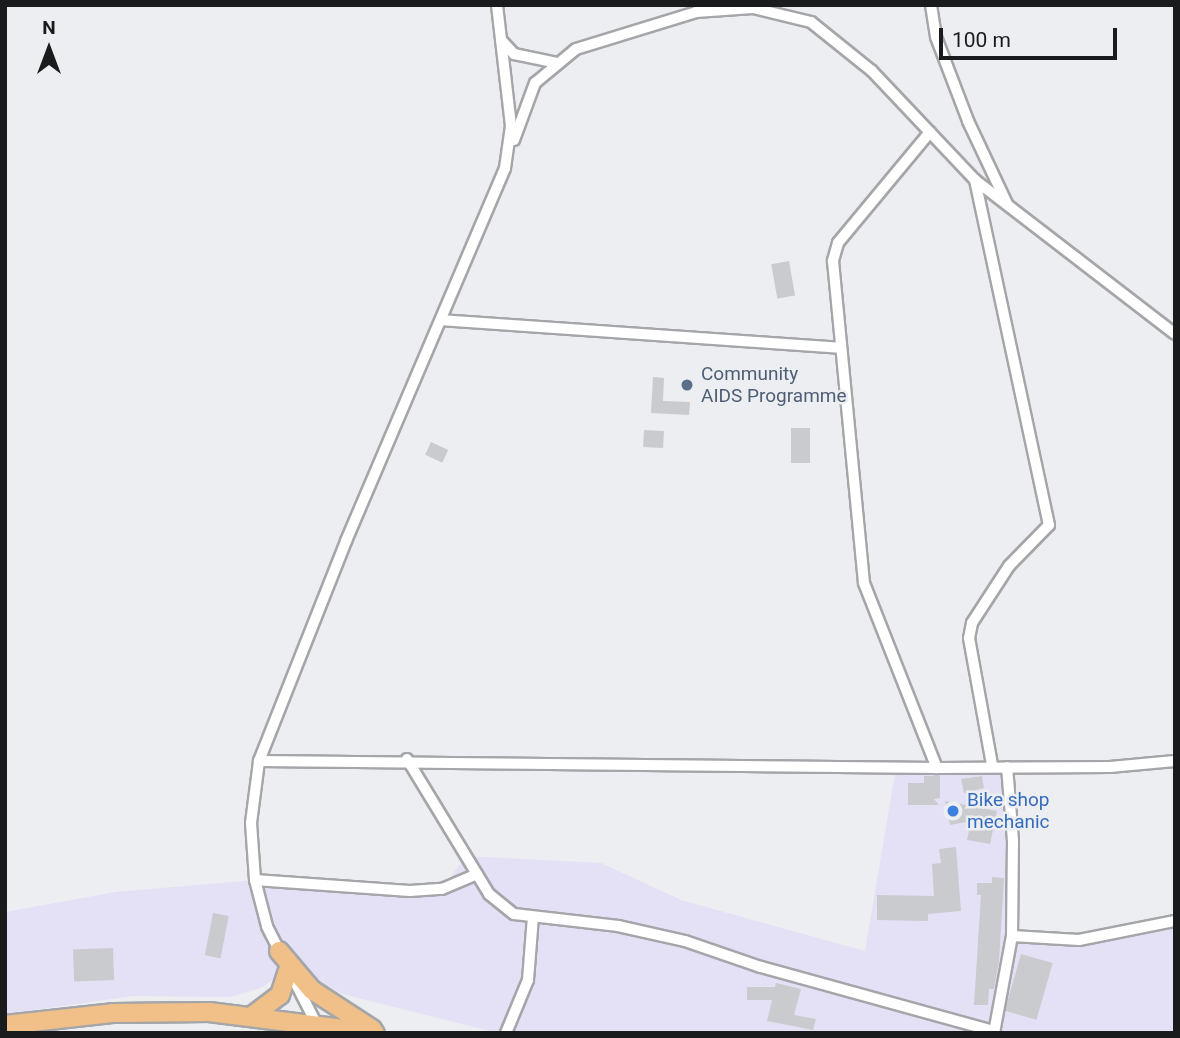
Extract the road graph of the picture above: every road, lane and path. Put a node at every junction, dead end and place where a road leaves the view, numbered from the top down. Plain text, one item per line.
1 (497, 5) edge
2 (931, 5) edge
3 (501, 40) junction
4 (558, 63) junction
5 (930, 132) junction
6 (511, 148) junction
7 (975, 180) junction
8 (1008, 207) junction
9 (441, 320) junction
10 (1175, 334) edge
11 (838, 348) junction
12 (407, 760) junction
13 (259, 761) junction
14 (1175, 761) edge
15 (992, 765) junction
16 (1007, 767) junction
17 (937, 768) junction
18 (477, 874) junction
19 (255, 880) junction
20 (533, 917) junction
21 (1175, 921) edge
22 (1013, 936) junction
23 (279, 951) junction
24 (288, 970) junction
25 (252, 1016) junction
26 (7, 1028) edge
27 (319, 1029) edge
28 (994, 1032) edge
29 (376, 1033) edge
30 (506, 1033) edge

1 - 3 street
2 - 8 street
3 - 4 street
3 - 6 street
4 - 5 street
4 - 6 street
5 - 7 street
5 - 11 street
6 - 9 street
7 - 8 street
7 - 15 street
8 - 10 street
9 - 11 street
9 - 13 street
11 - 17 street
12 - 13 street
12 - 17 street
12 - 18 street
13 - 19 street
14 - 16 street
15 - 16 street
15 - 17 street
16 - 22 street
18 - 19 street
18 - 20 street
19 - 23 street
20 - 28 street
20 - 30 street
21 - 22 street
22 - 28 street
23 - 24 street
23 - 29 main road
24 - 25 main road
24 - 27 street
25 - 26 main road
25 - 27 main road
27 - 29 main road

